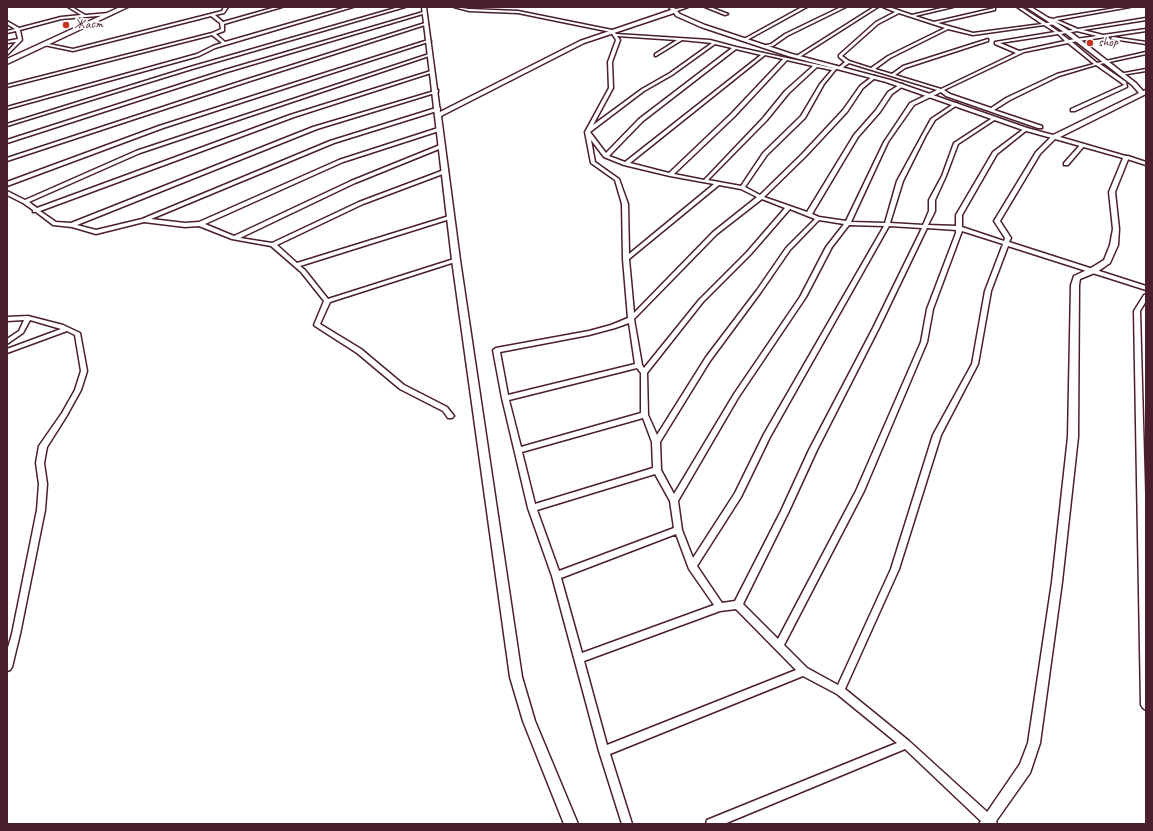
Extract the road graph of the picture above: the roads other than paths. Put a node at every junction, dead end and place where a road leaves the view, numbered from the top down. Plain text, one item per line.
1 (70, 7) edge
2 (125, 7) edge
3 (226, 7) edge
4 (280, 7) edge
5 (348, 7) edge
6 (403, 7) edge
7 (456, 7) edge
8 (686, 7) edge
9 (707, 7) edge
10 (805, 7) edge
11 (844, 7) edge
12 (876, 7) edge
13 (887, 7) edge
14 (951, 7) edge
15 (991, 7) edge
16 (1019, 7) edge
17 (1028, 7) edge
18 (1128, 7) edge
19 (672, 9) edge
20 (424, 10) edge
21 (899, 11) junction
22 (110, 14) junction
23 (726, 14) dead end
24 (83, 15) junction
25 (212, 15) junction
26 (912, 15) junction
27 (1048, 19) junction
28 (1146, 19) edge
29 (7, 23) edge
30 (222, 23) junction
31 (934, 23) junction
32 (426, 24) junction
33 (1042, 24) junction
34 (1054, 24) junction
35 (948, 28) junction
36 (18, 30) junction
37 (1077, 30) junction
38 (1146, 30) edge
39 (1066, 31) junction
40 (7, 32) edge
41 (1057, 32) junction
42 (613, 33) junction
43 (213, 34) junction
44 (973, 34) junction
45 (1107, 37) junction
46 (682, 39) junction
47 (20, 40) junction
48 (746, 40) junction
49 (987, 40) junction
50 (428, 41) junction
51 (1077, 41) junction
52 (7, 42) edge
53 (714, 42) junction
54 (1070, 42) junction
55 (996, 43) junction
56 (1146, 43) edge
57 (45, 44) junction
58 (225, 44) junction
59 (765, 46) junction
60 (735, 48) junction
61 (1020, 53) junction
62 (1146, 53) edge
63 (7, 54) edge
64 (764, 54) junction
65 (430, 55) junction
66 (656, 55) dead end
67 (797, 57) junction
68 (786, 59) junction
69 (7, 62) edge
70 (848, 62) junction
71 (1104, 62) junction
72 (816, 65) junction
73 (1098, 65) junction
74 (837, 68) junction
75 (872, 69) junction
76 (1146, 70) edge
77 (433, 72) junction
78 (894, 74) junction
79 (1121, 74) junction
80 (874, 77) junction
81 (902, 85) junction
82 (7, 86) edge
83 (941, 90) junction
84 (436, 91) junction
85 (1145, 93) edge
86 (929, 94) junction
87 (956, 104) junction
88 (7, 108) edge
89 (991, 110) junction
90 (1073, 110) dead end
91 (438, 112) junction
92 (994, 118) junction
93 (7, 125) edge
94 (1040, 127) dead end
95 (440, 129) junction
96 (1025, 129) junction
97 (587, 132) junction
98 (1054, 137) junction
99 (7, 142) edge
100 (1083, 145) junction
101 (442, 146) junction
102 (606, 156) junction
103 (1126, 157) junction
104 (7, 160) edge
105 (626, 164) junction
106 (1066, 164) dead end
107 (1146, 164) edge
108 (446, 171) junction
109 (670, 175) junction
110 (706, 180) junction
111 (719, 183) junction
112 (7, 184) edge
113 (742, 188) junction
114 (7, 193) edge
115 (761, 198) junction
116 (25, 202) junction
117 (789, 207) junction
118 (35, 211) junction
119 (809, 214) junction
120 (451, 217) junction
121 (818, 218) junction
122 (144, 220) junction
123 (848, 223) junction
124 (200, 224) junction
125 (72, 225) junction
126 (887, 225) junction
127 (924, 228) junction
128 (959, 228) junction
129 (234, 238) junction
130 (1006, 243) junction
131 (273, 245) junction
132 (626, 259) junction
133 (456, 260) junction
134 (297, 265) junction
135 (1094, 270) junction
136 (1146, 288) edge
137 (1146, 296) edge
138 (327, 301) junction
139 (28, 318) junction
140 (7, 319) edge
141 (631, 319) junction
142 (67, 329) junction
143 (7, 342) edge
144 (7, 351) edge
145 (639, 365) junction
146 (644, 373) junction
147 (505, 398) junction
148 (645, 415) junction
149 (450, 416) dead end
150 (656, 442) junction
151 (519, 450) junction
152 (656, 470) junction
153 (674, 501) junction
154 (532, 508) junction
155 (678, 530) junction
156 (692, 566) junction
157 (556, 576) junction
158 (738, 605) junction
159 (720, 607) junction
160 (779, 646) junction
161 (579, 658) junction
162 (7, 667) edge
163 (804, 671) junction
164 (840, 691) junction
165 (1146, 705) edge
166 (906, 744) junction
167 (604, 751) junction
168 (989, 823) edge
169 (571, 824) edge
170 (627, 824) edge
171 (711, 824) edge

1 - 24 street
2 - 22 highway
3 - 25 street
4 - 30 street
5 - 58 street
6 - 93 street
7 - 42 street
8 - 19 street
9 - 23 street
10 - 48 street
11 - 59 street
12 - 67 street
13 - 21 street
14 - 26 street
15 - 31 street
16 - 33 street
17 - 27 street
18 - 27 street
19 - 42 street
19 - 48 street
20 - 32 street
20 - 99 street
21 - 26 street
21 - 70 street
22 - 24 street
22 - 57 highway
24 - 36 street
25 - 30 street
25 - 57 street
26 - 31 street
27 - 34 street
27 - 37 street
28 - 37 street
29 - 36 street
30 - 43 street
31 - 35 street
32 - 50 street
32 - 104 street
33 - 34 street
33 - 41 street
33 - 44 street
34 - 39 street
35 - 44 street
35 - 75 street
36 - 40 street
36 - 47 street
37 - 39 street
37 - 45 street
38 - 45 street
39 - 41 street
39 - 51 street
41 - 54 street
41 - 55 street
42 - 46 street
42 - 91 street
42 - 97 street
43 - 58 street
43 - 82 street
44 - 49 street
45 - 51 street
45 - 56 street
46 - 53 street
46 - 66 street
47 - 52 street
47 - 63 street
48 - 59 street
49 - 55 street
49 - 78 street
50 - 65 street
50 - 112 street
51 - 54 street
51 - 71 street
53 - 60 street
53 - 97 street
54 - 61 street
54 - 73 street
55 - 61 street
57 - 69 highway
58 - 88 street
59 - 67 street
60 - 64 street
60 - 102 street
61 - 83 street
62 - 71 street
64 - 68 street
64 - 105 street
65 - 77 street
65 - 116 street
67 - 74 street
68 - 72 street
68 - 109 street
70 - 74 street
70 - 75 street
71 - 73 street
71 - 79 street
72 - 74 street
72 - 110 street
73 - 89 street
73 - 90 street
74 - 80 street
74 - 113 street
75 - 78 street
76 - 79 street
77 - 84 street
77 - 118 street
78 - 83 street
79 - 85 street
80 - 81 street
80 - 115 street
81 - 86 street
81 - 119 street
83 - 86 street
83 - 89 street
84 - 91 street
84 - 125 street
85 - 98 street
86 - 87 street
86 - 123 street
87 - 92 street
87 - 126 street
89 - 94 street
91 - 95 street
91 - 122 street
92 - 96 street
92 - 127 street
95 - 101 street
95 - 124 street
96 - 98 street
96 - 128 street
97 - 102 street
97 - 132 street
98 - 100 street
98 - 130 street
100 - 103 street
100 - 106 street
101 - 108 street
101 - 129 street
102 - 105 street
103 - 107 street
103 - 135 street
105 - 109 street
108 - 120 street
108 - 131 street
109 - 110 street
110 - 111 street
111 - 113 street
111 - 132 street
113 - 115 street
114 - 116 street
115 - 117 street
115 - 141 street
116 - 118 street
117 - 119 street
117 - 146 street
118 - 125 street
119 - 121 street
120 - 133 street
120 - 134 street
121 - 123 street
121 - 150 street
122 - 124 street
122 - 125 street
123 - 126 street
123 - 153 street
124 - 129 street
126 - 127 street
126 - 156 street
127 - 128 street
127 - 158 street
128 - 130 street
128 - 160 street
129 - 131 street
130 - 135 street
130 - 164 street
131 - 134 street
132 - 141 street
133 - 138 street
133 - 169 street
134 - 138 street
135 - 136 street
135 - 168 street
137 - 165 street
138 - 149 street
139 - 140 street
139 - 142 street
139 - 143 street
141 - 145 street
141 - 147 street
142 - 144 street
142 - 162 street
145 - 146 street
145 - 147 street
146 - 148 street
147 - 151 street
148 - 150 street
148 - 151 street
150 - 152 street
151 - 154 street
152 - 153 street
152 - 154 street
153 - 155 street
154 - 157 street
155 - 156 street
155 - 157 street
156 - 159 street
157 - 161 street
158 - 159 street
158 - 160 street
159 - 161 street
160 - 163 street
161 - 167 street
163 - 164 street
163 - 167 street
164 - 166 street
166 - 168 street
166 - 171 street
167 - 170 street

